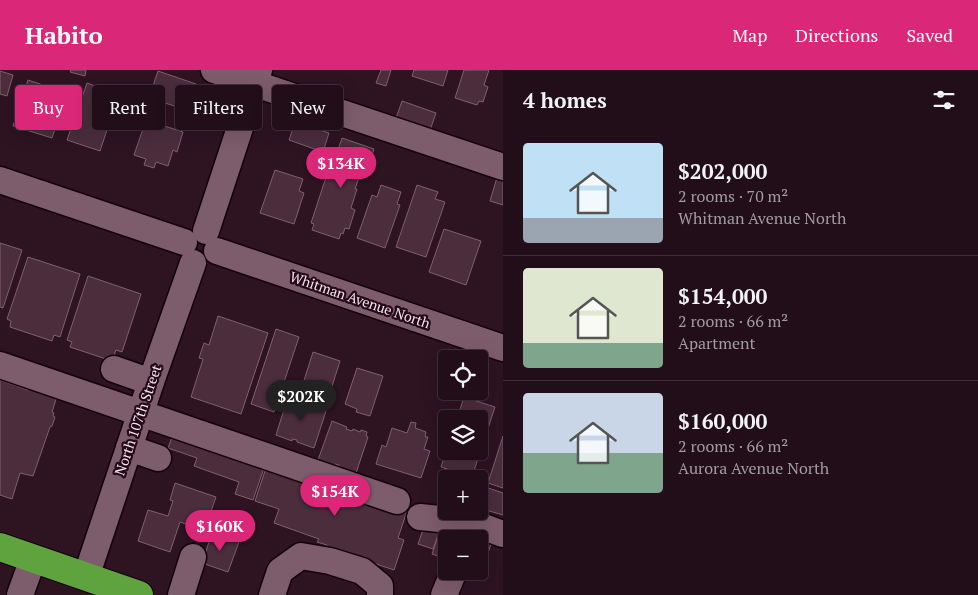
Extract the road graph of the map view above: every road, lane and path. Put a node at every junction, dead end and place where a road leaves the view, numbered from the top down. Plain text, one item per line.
1 (214, 70) edge
2 (257, 77) edge
3 (503, 167) edge
4 (0, 180) edge
5 (200, 247) junction
6 (503, 348) edge
7 (0, 365) edge
8 (114, 369) dead end
9 (151, 382) junction
10 (140, 413) junction
11 (129, 448) junction
12 (158, 458) dead end
13 (397, 501) dead end
14 (420, 517) dead end
15 (503, 534) edge
16 (0, 547) edge
17 (193, 557) dead end
18 (33, 559) junction
19 (86, 577) junction
20 (450, 580) edge
21 (20, 595) edge
22 (139, 595) edge
23 (181, 595) edge
24 (272, 595) edge
25 (380, 595) edge
26 (444, 595) edge

1 - 2 street
2 - 3 street
2 - 5 street, North 107th Street
4 - 5 street, Whitman Avenue North
5 - 6 street, Whitman Avenue North
5 - 9 street, North 107th Street
7 - 10 street
8 - 9 street
9 - 10 street, North 107th Street
10 - 11 street, North 107th Street
10 - 13 street
11 - 12 street
11 - 19 street, North 107th Street
14 - 15 street
16 - 18 highway
17 - 23 street
18 - 19 highway
18 - 21 street
19 - 22 highway
20 - 26 street
24 - 25 street

